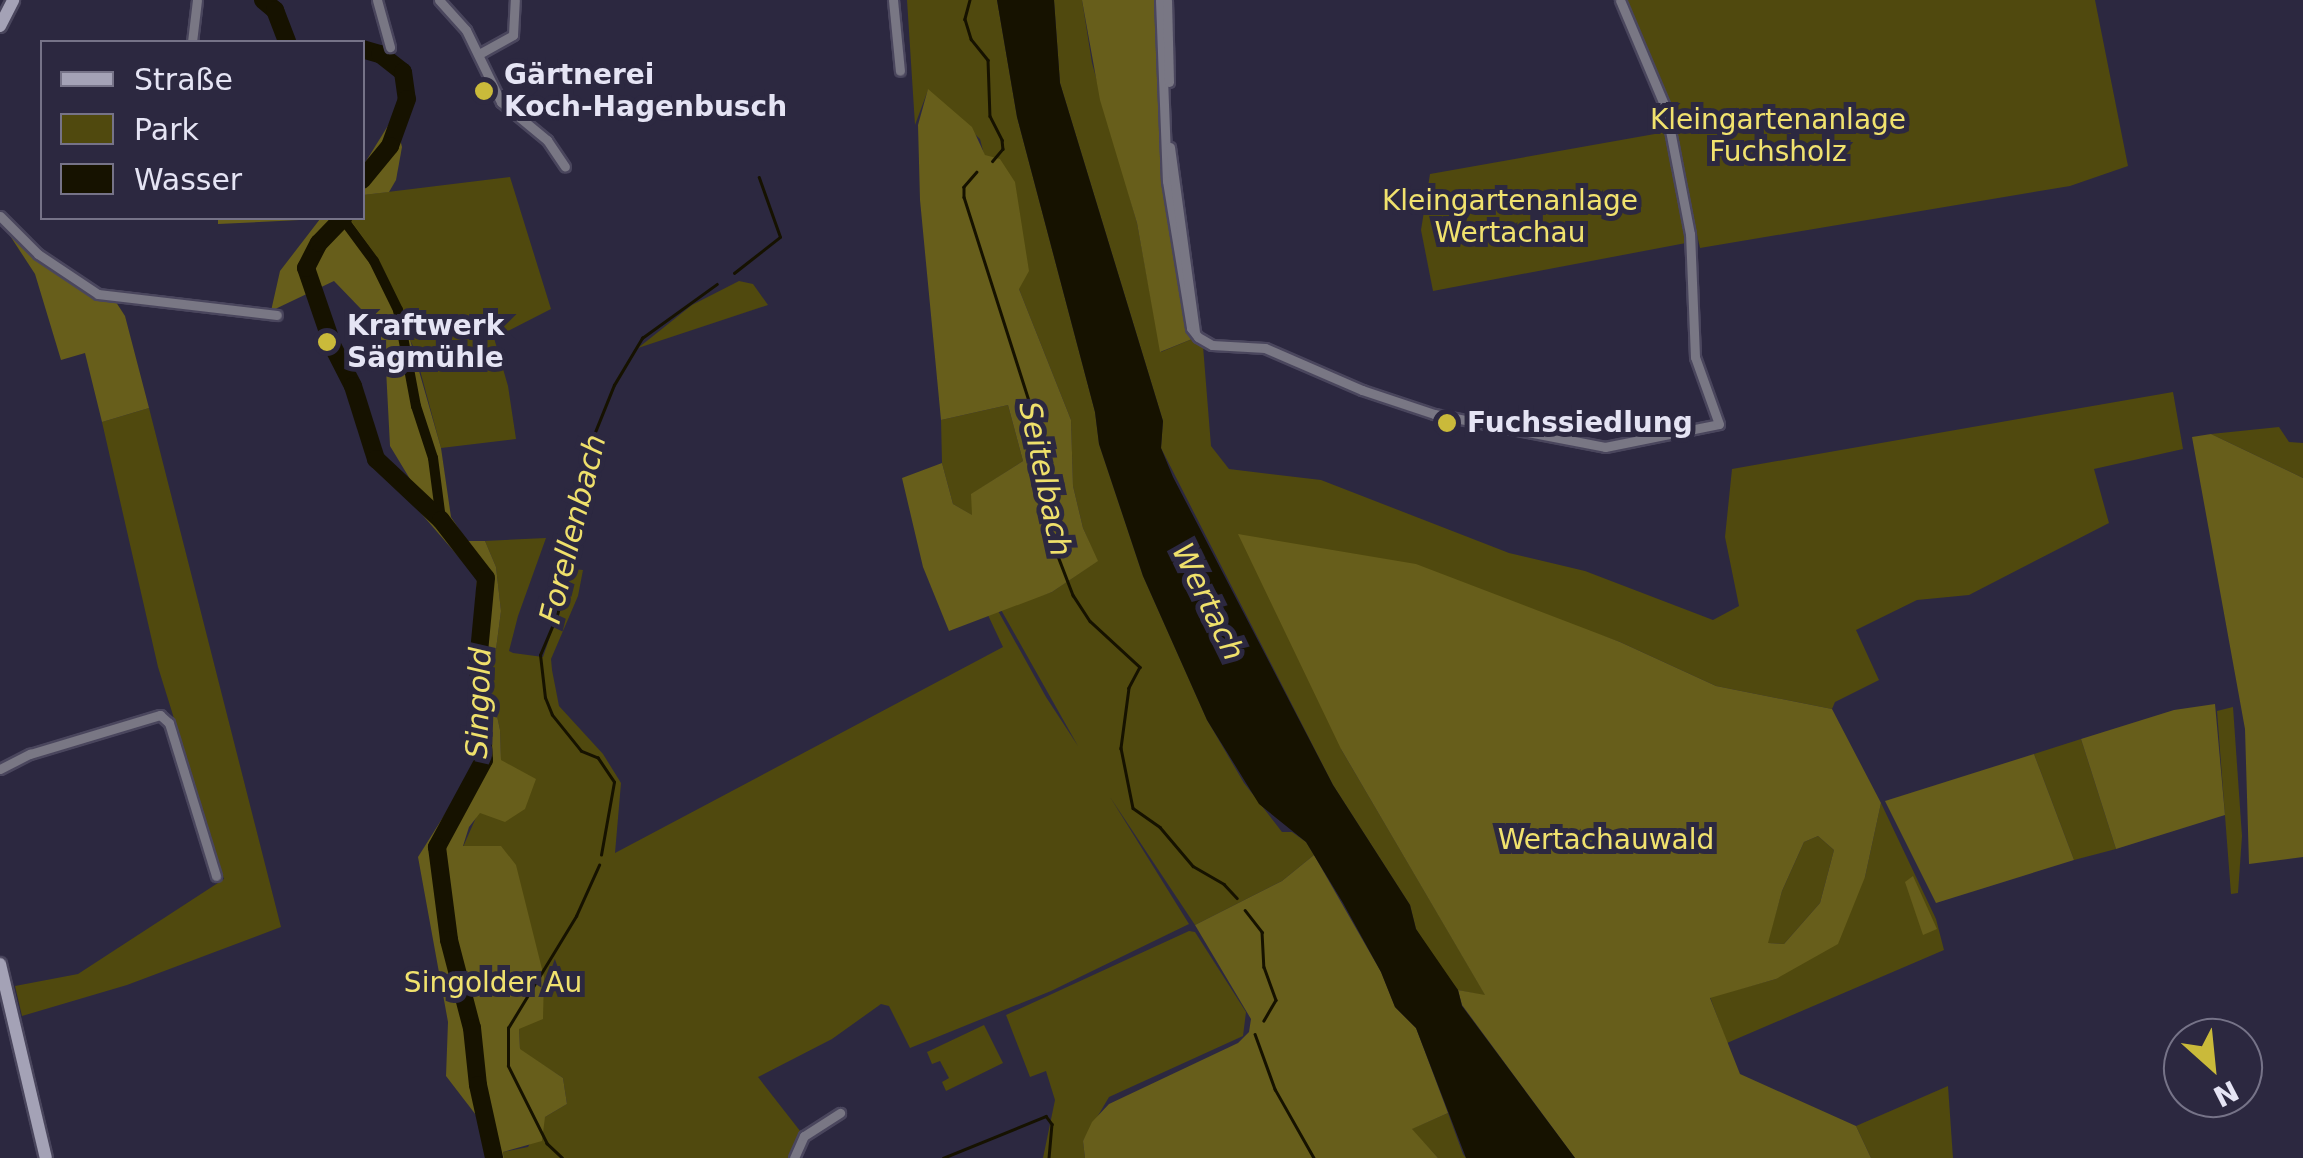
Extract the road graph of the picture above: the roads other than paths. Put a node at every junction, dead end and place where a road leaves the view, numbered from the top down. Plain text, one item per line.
1 (13, 0) edge
2 (197, 0) edge
3 (377, 0) edge
4 (439, 0) edge
5 (514, 0) edge
6 (893, 0) edge
7 (1164, 0) edge
8 (1620, 0) edge
9 (0, 26) edge
10 (192, 40) edge
11 (390, 47) dead end
12 (479, 54) junction
13 (900, 71) dead end
14 (565, 166) dead end
15 (0, 216) edge
16 (277, 315) dead end
17 (0, 769) edge
18 (216, 876) dead end
19 (0, 964) edge
20 (840, 1113) dead end
21 (46, 1158) edge
22 (794, 1158) edge

1 - 9 main road
2 - 10 street
3 - 11 street
4 - 12 street
5 - 12 street
6 - 13 street
7 - 8 street
12 - 14 street
15 - 16 street
17 - 18 street
19 - 21 main road
20 - 22 street

